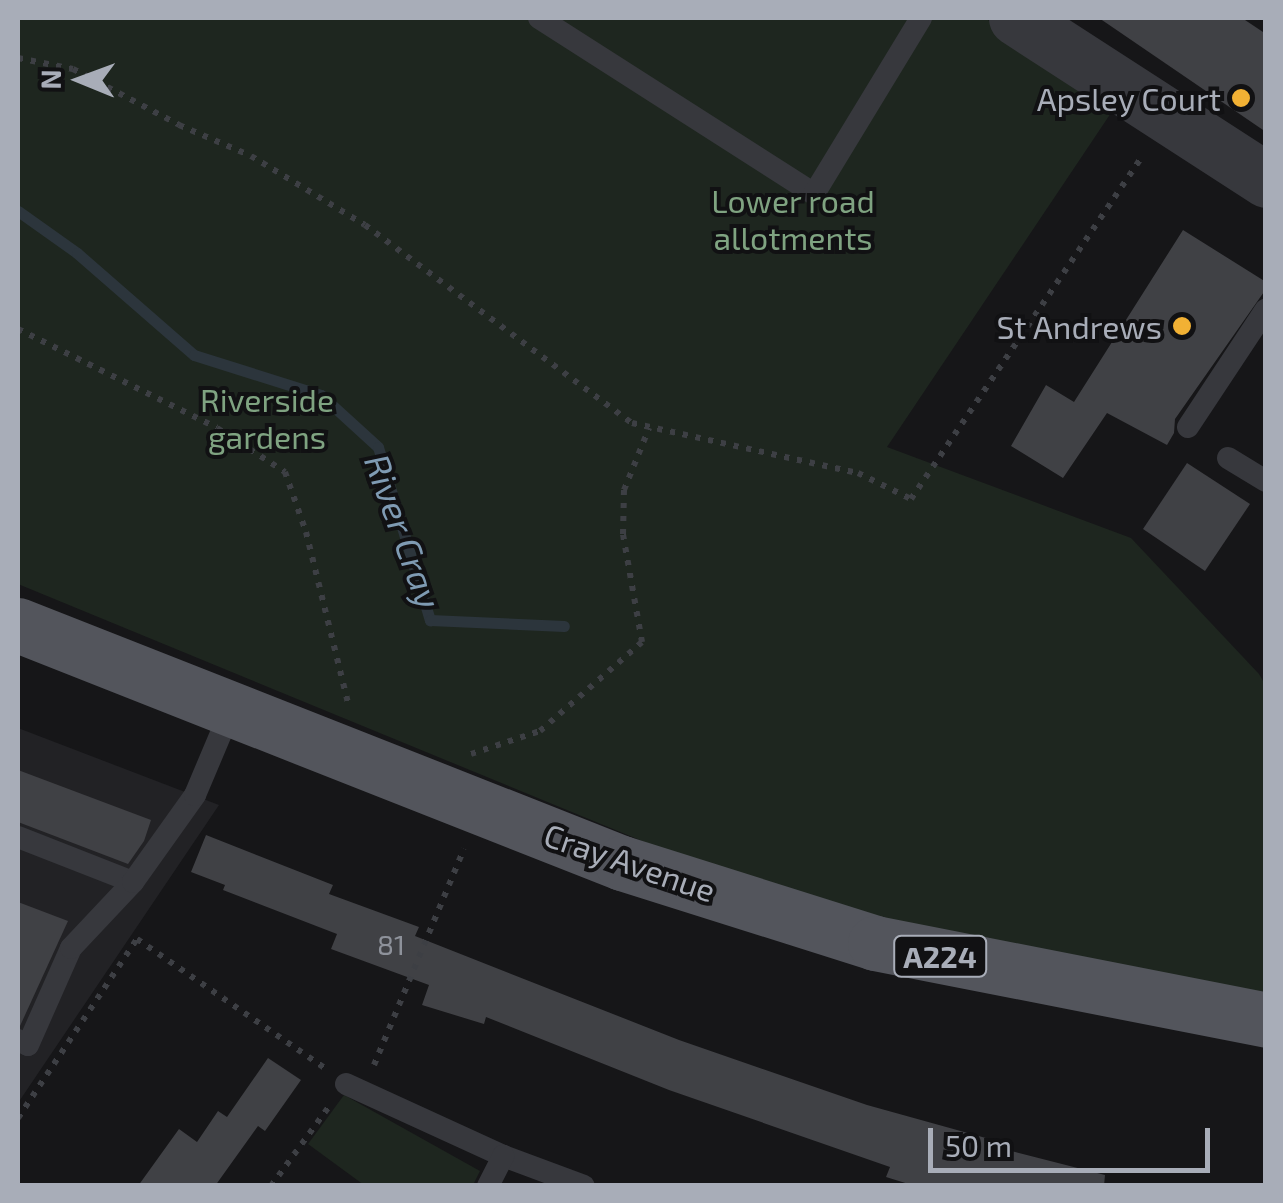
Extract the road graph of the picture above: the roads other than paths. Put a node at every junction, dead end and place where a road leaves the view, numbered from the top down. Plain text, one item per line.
1 (539, 18) edge
2 (921, 18) edge
3 (1016, 18) edge
4 (1266, 180) edge
5 (1266, 309) edge
6 (1188, 426) dead end
7 (1228, 458) dead end
8 (1266, 481) edge
9 (18, 625) edge
10 (230, 712) junction
11 (18, 838) edge
12 (133, 882) junction
13 (1266, 1020) edge
14 (18, 1040) edge
15 (354, 1088) road end
16 (503, 1156) junction
17 (488, 1186) edge
18 (584, 1186) edge

1 - 2 lane
3 - 4 street
5 - 6 lane
7 - 8 lane
9 - 10 main road, Cray Avenue / A224
10 - 12 lane
10 - 13 main road, Cray Avenue / A224
11 - 12 lane
12 - 14 lane
15 - 16 lane
16 - 17 lane
16 - 18 lane

